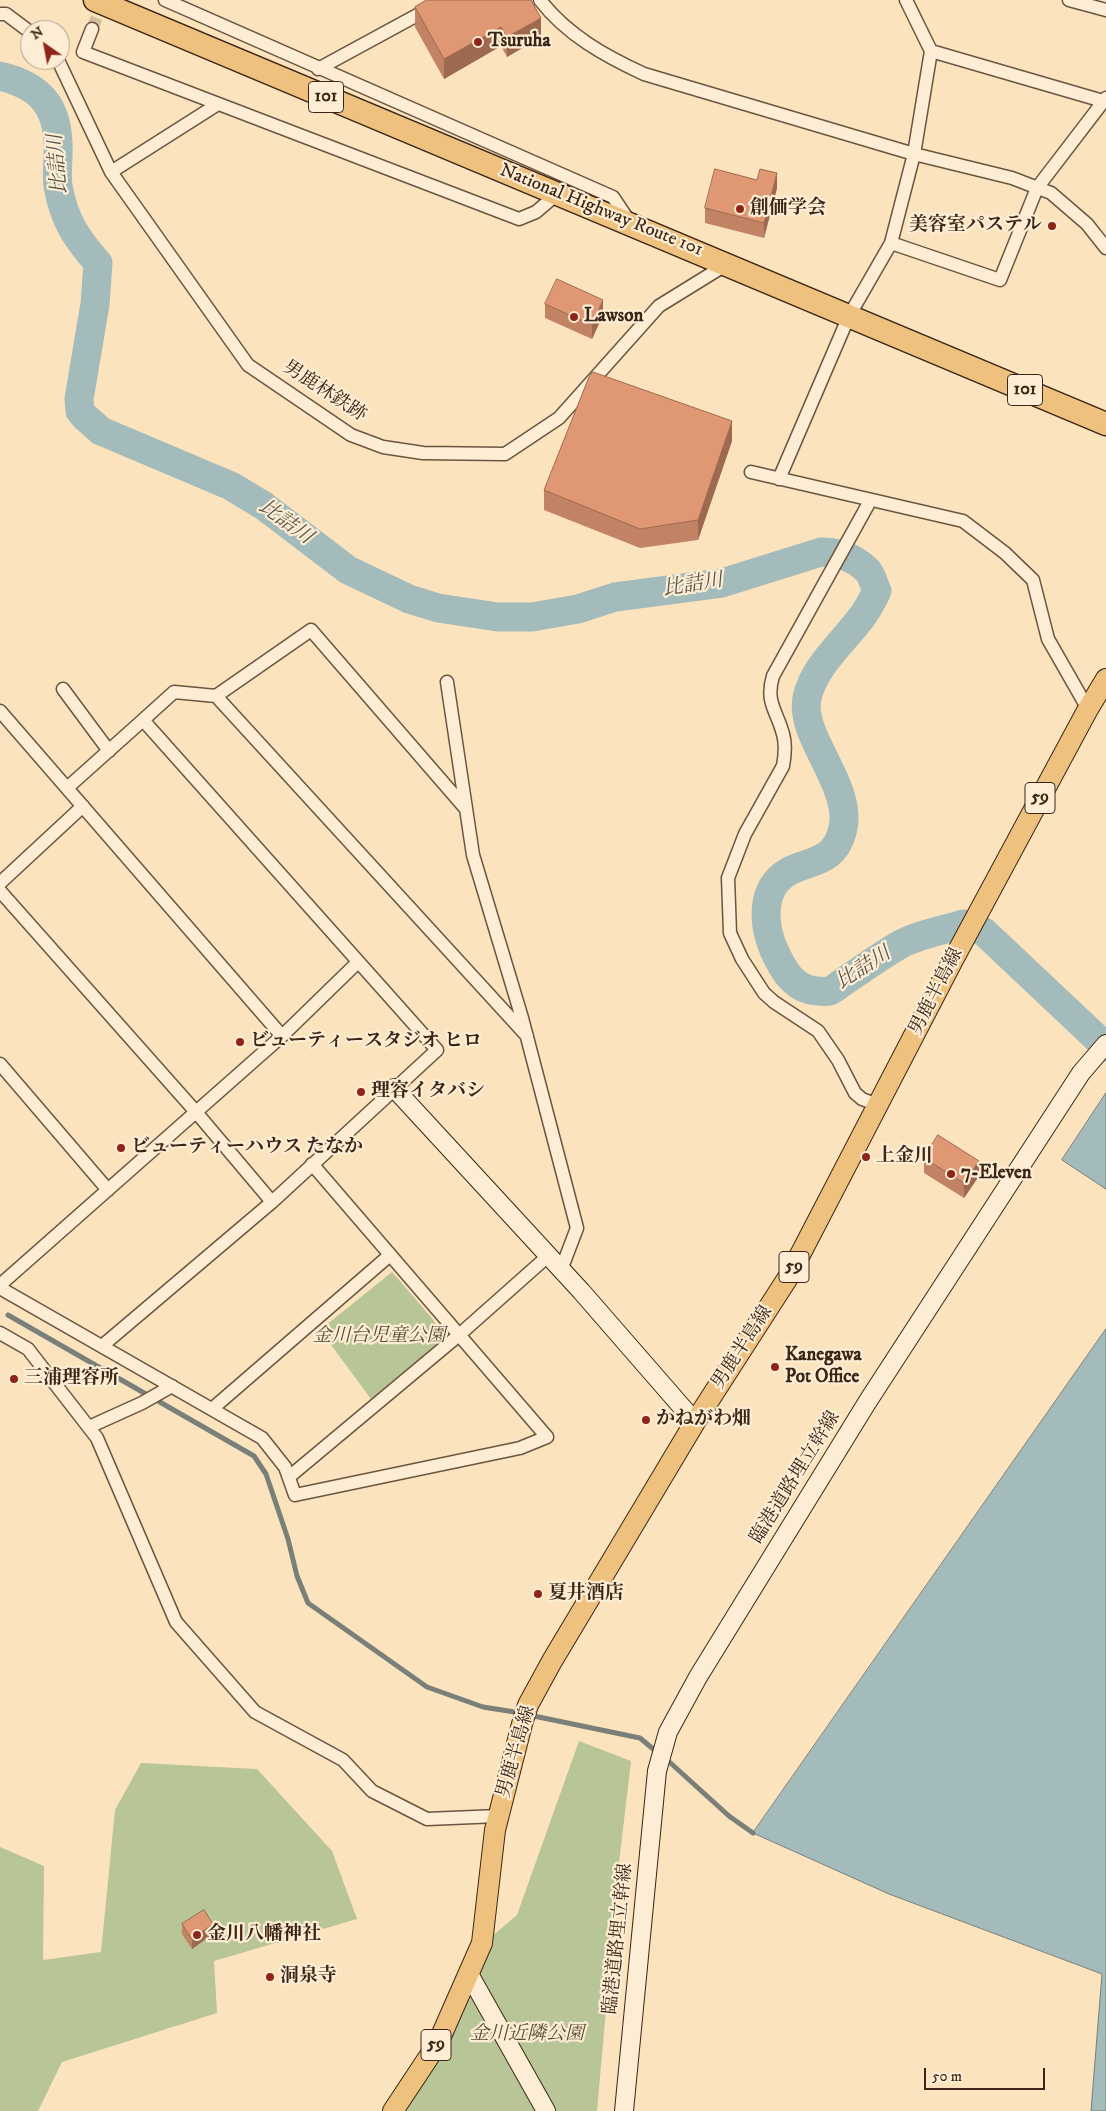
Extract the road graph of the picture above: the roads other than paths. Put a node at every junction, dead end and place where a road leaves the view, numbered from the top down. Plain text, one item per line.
1 (95, 0) edge
2 (165, 0) edge
3 (446, 0) edge
4 (540, 0) edge
5 (906, 0) edge
6 (1069, 0) edge
7 (1106, 10) edge
8 (0, 14) edge
9 (20, 24) edge
10 (92, 29) tunnel mouth
11 (931, 51) junction
12 (318, 69) junction
13 (63, 70) edge
14 (1105, 100) edge
15 (218, 104) junction
16 (914, 154) junction
17 (112, 172) junction
18 (1037, 188) junction
19 (557, 194) junction
20 (632, 225) junction
21 (891, 243) junction
22 (1106, 248) edge
23 (727, 264) junction
24 (850, 316) junction
25 (1106, 424) edge
26 (751, 472) dead end
27 (779, 479) junction
28 (870, 501) junction
29 (1106, 679) edge
30 (447, 682) dead end
31 (63, 689) dead end
32 (216, 696) junction
33 (1088, 709) junction
34 (0, 711) edge
35 (142, 720) junction
36 (109, 751) junction
37 (67, 788) junction
38 (83, 806) junction
39 (466, 809) junction
40 (0, 883) edge
41 (0, 891) edge
42 (358, 962) junction
43 (282, 1036) junction
44 (527, 1036) junction
45 (1106, 1044) edge
46 (0, 1064) edge
47 (394, 1088) junction
48 (878, 1105) junction
49 (196, 1112) junction
50 (312, 1164) junction
51 (108, 1190) junction
52 (272, 1202) junction
53 (390, 1255) junction
54 (548, 1256) junction
55 (561, 1270) junction
56 (0, 1286) edge
57 (0, 1333) edge
58 (459, 1335) junction
59 (102, 1346) junction
60 (172, 1386) junction
61 (212, 1409) junction
62 (695, 1422) junction
63 (89, 1427) junction
64 (289, 1477) junction
65 (498, 1816) junction
66 (469, 1974) junction
67 (393, 2111) edge
68 (546, 2111) edge
69 (624, 2111) edge

1 - 19 highway, National Highway Route 101 / 101
2 - 12 street
3 - 12 street
4 - 16 street
5 - 11 street
6 - 7 street
8 - 9 street
10 - 15 street
11 - 14 street
11 - 16 street
12 - 20 street
13 - 17 street, 男鹿林鉄跡
14 - 18 street
15 - 17 street
15 - 19 street
16 - 18 street
16 - 21 street
17 - 23 street, 男鹿林鉄跡
18 - 21 street
18 - 22 street
19 - 20 highway, National Highway Route 101 / 101
20 - 23 highway, National Highway Route 101 / 101
21 - 24 street
23 - 24 highway, National Highway Route 101 / 101
24 - 25 highway, National Highway Route 101 / 101
24 - 27 street
26 - 27 street
27 - 28 street
28 - 33 street
28 - 48 street
29 - 33 main road, 男鹿半島線 / 59
30 - 39 street
31 - 36 street
32 - 35 street
32 - 39 street
32 - 44 street
33 - 48 main road, 男鹿半島線 / 59
34 - 37 street
35 - 36 street
35 - 42 street
36 - 37 street
37 - 38 street
38 - 40 street
38 - 43 street
39 - 44 street
41 - 49 street
42 - 43 street
42 - 47 street
43 - 49 street
44 - 55 street
45 - 69 street, 臨港道路埋立幹線
46 - 51 street
47 - 50 street
47 - 54 street
48 - 62 main road, 男鹿半島線 / 59
49 - 51 street
49 - 52 street
50 - 52 street
50 - 53 street
51 - 56 street
52 - 59 street
53 - 58 street
53 - 61 street
54 - 55 street
54 - 58 street
55 - 62 street
56 - 59 street
57 - 63 street
58 - 64 street
58 - 64 street
59 - 60 street
60 - 61 street
60 - 63 street
61 - 64 street
62 - 65 main road, 男鹿半島線 / 59
63 - 65 street
65 - 66 main road, 男鹿半島線 / 59
66 - 67 main road, 男鹿半島線 / 59
66 - 68 street

